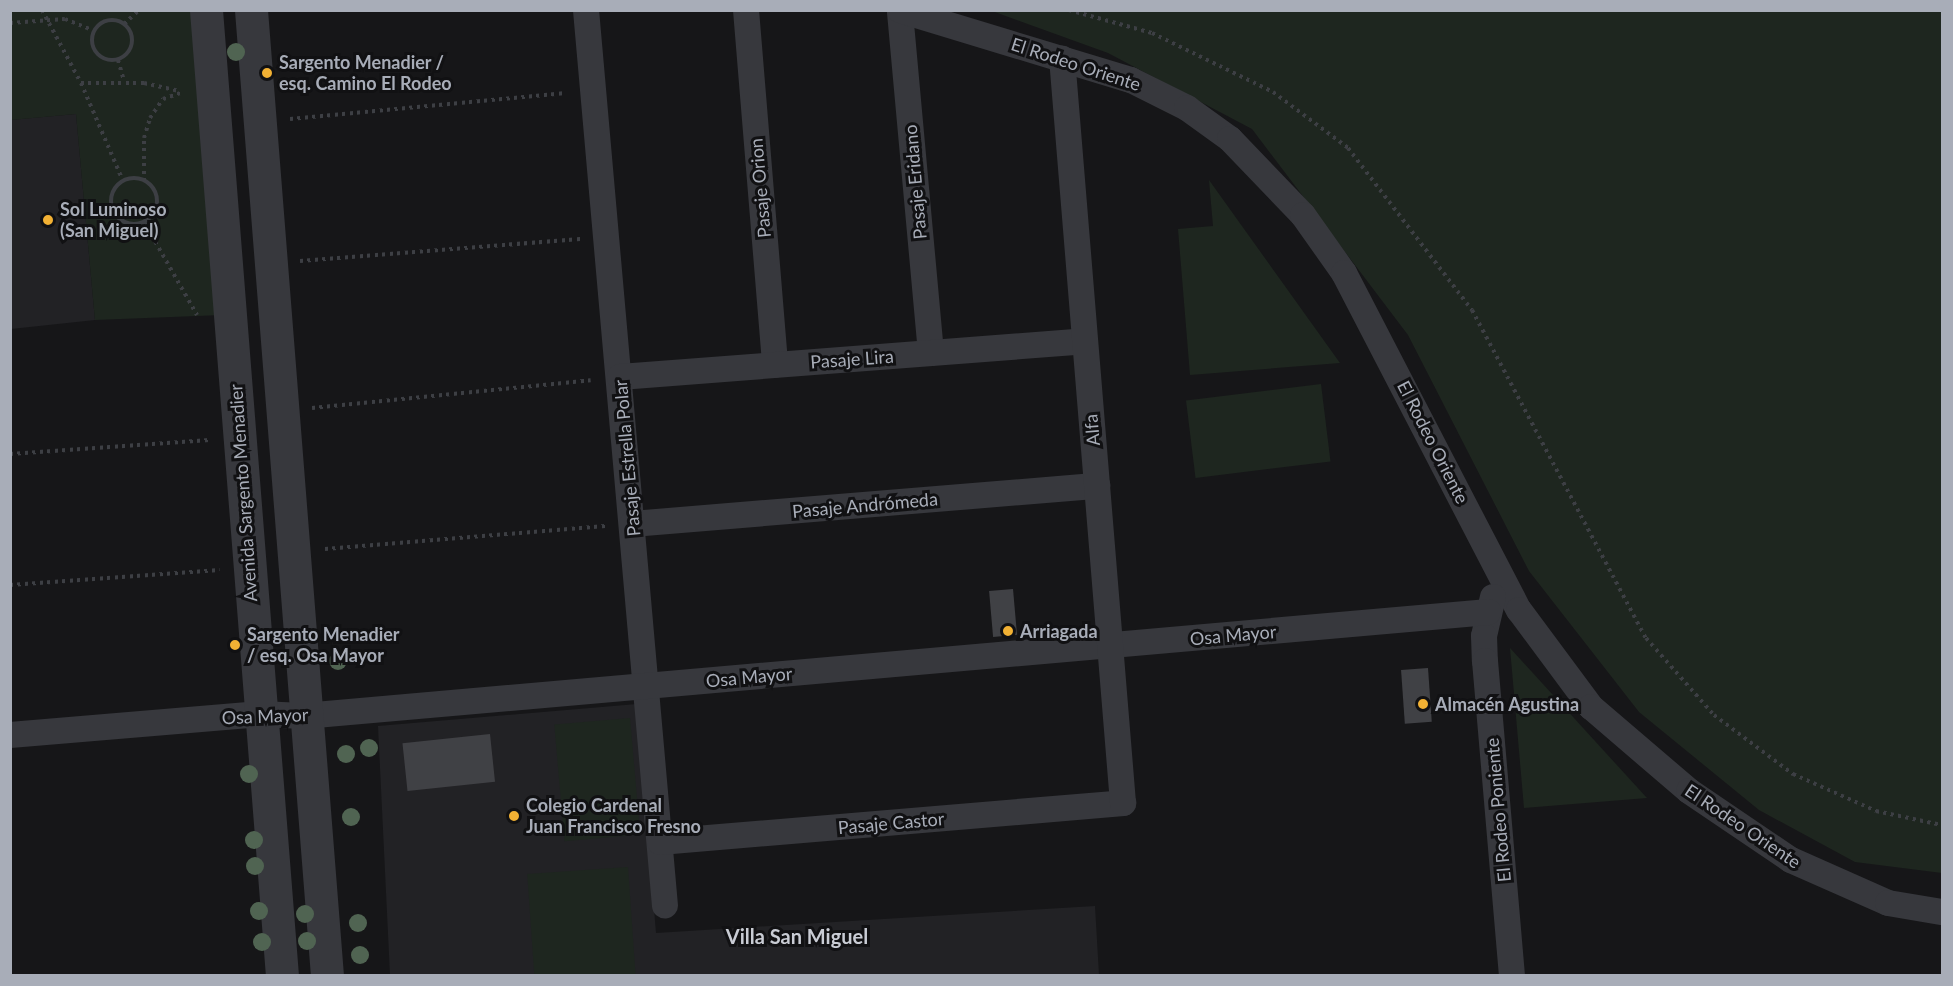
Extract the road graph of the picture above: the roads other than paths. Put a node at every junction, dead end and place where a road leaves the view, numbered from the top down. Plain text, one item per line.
1 (206, 10) edge
2 (251, 10) edge
3 (586, 10) edge
4 (746, 10) edge
5 (900, 10) edge
6 (1062, 58) junction
7 (1085, 341) junction
8 (931, 353) junction
9 (775, 365) junction
10 (620, 377) junction
11 (1097, 486) junction
12 (632, 524) junction
13 (1502, 576) junction
14 (1488, 612) junction
15 (1110, 645) junction
16 (646, 686) junction
17 (260, 714) junction
18 (304, 716) junction
19 (10, 735) edge
20 (1122, 803) joint
21 (660, 842) junction
22 (665, 906) dead end
23 (1942, 912) edge
24 (282, 975) edge
25 (327, 975) edge
26 (1512, 975) edge

1 - 17 street, Avenida Sargento Menadier
2 - 18 street
3 - 10 street, Pasaje Estrella Polar
4 - 9 street, Pasaje Orion
5 - 6 street, El Rodeo Oriente
5 - 8 street, Pasaje Eridano
6 - 7 street, Alfa
6 - 13 street, El Rodeo Oriente
7 - 8 street, Pasaje Lira
7 - 11 street, Alfa
8 - 9 street, Pasaje Lira
9 - 10 street, Pasaje Lira
10 - 12 street, Pasaje Estrella Polar
11 - 12 street, Pasaje Andrómeda
11 - 15 street, Alfa
12 - 16 street, Pasaje Estrella Polar
13 - 14 street, El Rodeo Poniente
13 - 23 street, El Rodeo Oriente
14 - 15 street, Osa Mayor
14 - 26 street, El Rodeo Poniente
15 - 16 street, Osa Mayor
15 - 20 street, Alfa
16 - 18 street, Osa Mayor
16 - 21 street, Pasaje Estrella Polar
17 - 18 street, Osa Mayor
17 - 19 street, Osa Mayor
17 - 24 street, Avenida Sargento Menadier
18 - 25 street
20 - 21 street, Pasaje Castor
21 - 22 street, Pasaje Estrella Polar

